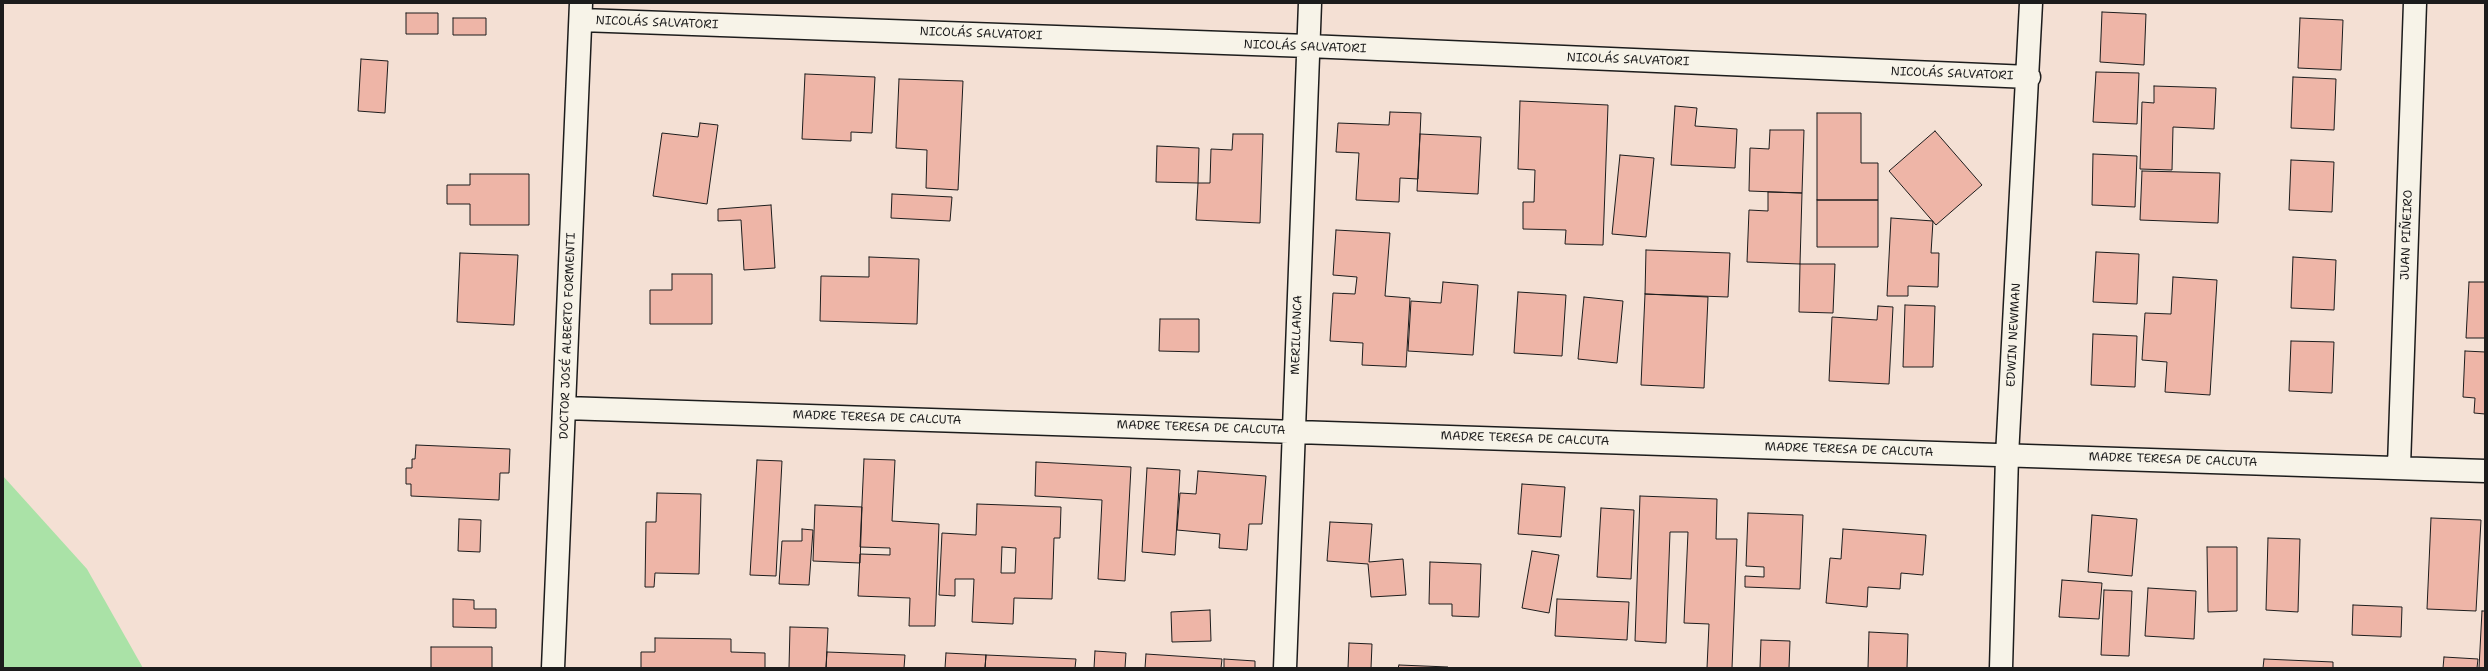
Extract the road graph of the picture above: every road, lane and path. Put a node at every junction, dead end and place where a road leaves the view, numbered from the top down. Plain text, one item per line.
1 (1310, 3) edge
2 (2032, 3) edge
3 (2415, 3) edge
4 (581, 11) edge
5 (1308, 46) junction
6 (2029, 77) junction
7 (565, 408) junction
8 (1293, 431) junction
9 (2007, 456) junction
10 (2399, 466) junction
11 (2485, 470) edge
12 (554, 668) edge
13 (1285, 668) edge
14 (2001, 668) edge

1 - 5 street, MERILLANCA
2 - 6 street, EDWIN NEWMAN
3 - 10 street, JUAN PIÑEIRO
4 - 5 street, NICOLÁS SALVATORI
4 - 7 street, DOCTOR JOSÉ ALBERTO FORMENTI
5 - 6 street, NICOLÁS SALVATORI
5 - 8 street, MERILLANCA
6 - 9 street, EDWIN NEWMAN
7 - 8 street, MADRE TERESA DE CALCUTA
7 - 12 street, DOCTOR JOSÉ ALBERTO FORMENTI
8 - 9 street, MADRE TERESA DE CALCUTA
8 - 13 street, MERILLANCA
9 - 10 street, MADRE TERESA DE CALCUTA
9 - 14 street, EDWIN NEWMAN
10 - 11 street, MADRE TERESA DE CALCUTA

